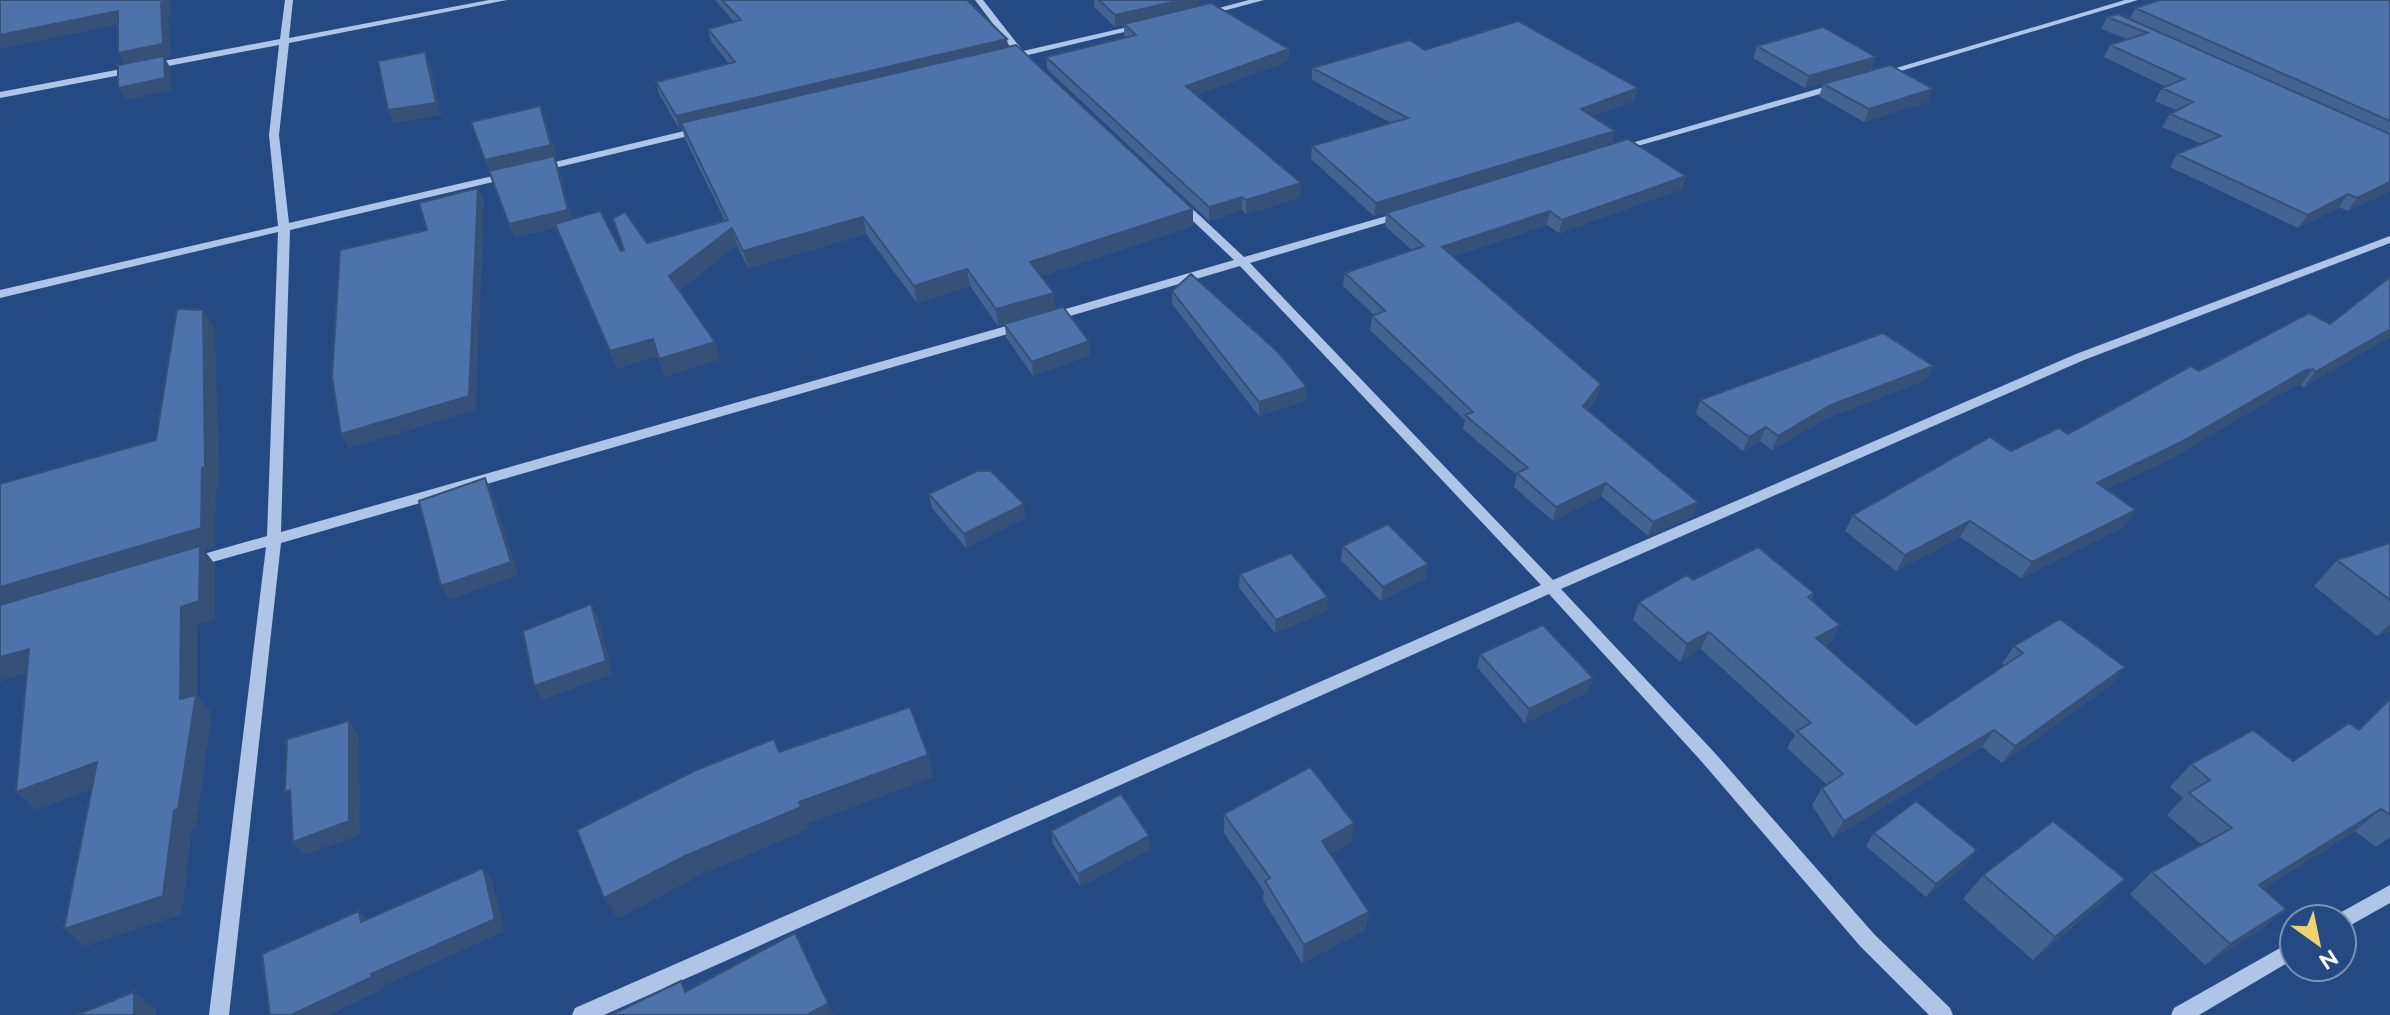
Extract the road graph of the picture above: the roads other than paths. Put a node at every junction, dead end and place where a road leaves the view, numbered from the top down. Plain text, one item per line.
1 (289, 0) edge
2 (503, 0) edge
3 (979, 0) edge
4 (1260, 0) edge
5 (2134, 0) edge
6 (2097, 12) junction
7 (1186, 17) edge
8 (2111, 19) edge
9 (1156, 24) edge
10 (285, 42) junction
11 (1021, 54) junction
12 (1005, 58) edge
13 (1043, 75) edge
14 (1867, 78) edge
15 (1851, 82) edge
16 (0, 95) edge
17 (714, 127) edge
18 (1606, 152) edge
19 (1166, 190) edge
20 (1410, 212) edge
21 (284, 229) junction
22 (2390, 239) edge
23 (1244, 263) junction
24 (0, 294) edge
25 (274, 538) junction
26 (183, 565) edge
27 (1551, 587) junction
28 (2390, 893) edge
29 (2358, 912) edge
30 (2278, 958) edge
31 (219, 1015) edge
32 (582, 1015) edge
33 (1943, 1015) edge
34 (2181, 1015) edge

1 - 10 street
2 - 10 street
3 - 11 street
4 - 7 street
5 - 6 street
6 - 8 street
6 - 14 street
9 - 11 street
10 - 16 street
10 - 21 street
11 - 12 street
11 - 13 street
15 - 18 street
17 - 21 street
19 - 23 street
20 - 23 street
21 - 24 street
21 - 25 street
22 - 27 street
23 - 25 street
23 - 27 street
25 - 26 street
25 - 31 street
27 - 32 street
27 - 33 street
28 - 29 street
30 - 34 street

